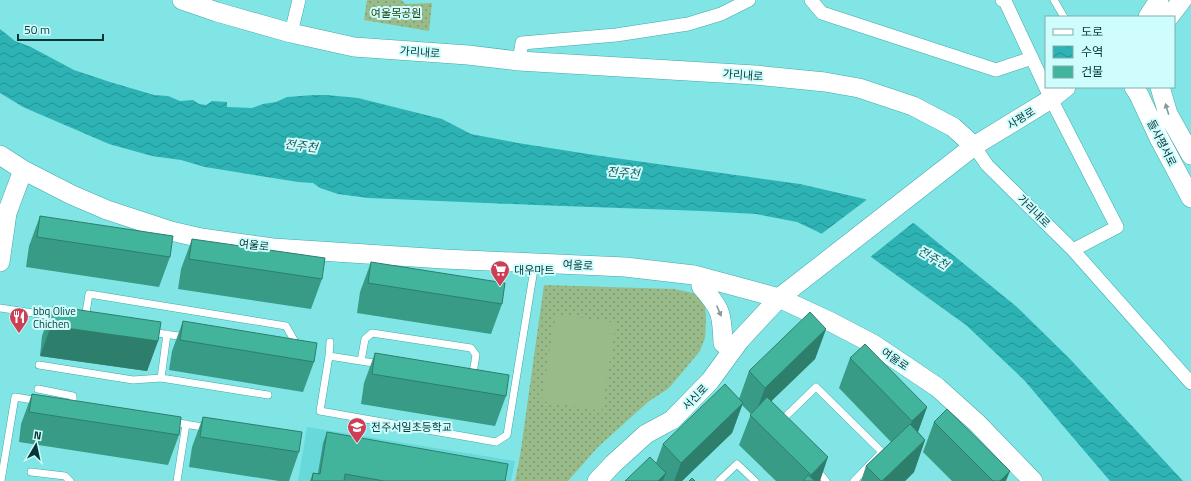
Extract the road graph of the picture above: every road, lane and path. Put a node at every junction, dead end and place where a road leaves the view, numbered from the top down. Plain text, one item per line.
1 (182, 0) edge
2 (299, 0) edge
3 (749, 0) edge
4 (811, 0) edge
5 (1002, 0) edge
6 (1054, 0) edge
7 (1159, 0) edge
8 (1182, 0) edge
9 (1063, 16) edge
10 (1149, 16) edge
11 (1170, 16) edge
12 (291, 34) junction
13 (1032, 58) junction
14 (519, 61) junction
15 (1045, 70) edge
16 (1135, 88) edge
17 (1160, 88) edge
18 (1066, 90) edge
19 (974, 146) junction
20 (1190, 150) edge
21 (0, 155) edge
22 (954, 161) joint
23 (23, 170) junction
24 (1191, 198) edge
25 (4, 213) edge
26 (1073, 250) junction
27 (0, 262) edge
28 (535, 263) junction
29 (702, 277) junction
30 (779, 298) junction
31 (0, 308) edge
32 (144, 331) edge
33 (167, 334) junction
34 (196, 339) edge
35 (330, 342) dead end
36 (732, 350) junction
37 (286, 354) edge
38 (329, 356) junction
39 (362, 361) junction
40 (39, 365) dead end
41 (391, 366) edge
42 (161, 378) junction
43 (472, 379) edge
44 (1191, 383) edge
45 (38, 389) dead end
46 (268, 395) dead end
47 (44, 401) edge
48 (73, 406) edge
49 (164, 421) edge
50 (186, 424) junction
51 (776, 427) edge
52 (218, 429) edge
53 (811, 465) edge
54 (32, 472) dead end
55 (1, 481) edge
56 (70, 481) edge
57 (177, 481) edge
58 (597, 481) edge
59 (719, 481) edge
60 (755, 481) edge
61 (826, 481) edge
62 (854, 481) edge
63 (1033, 481) edge

1 - 12 street, 가리내로
2 - 12 street
3 - 14 street
4 - 13 street
5 - 13 street
6 - 9 lane
7 - 10 street
8 - 11 street
12 - 14 street, 가리내로
13 - 15 street
14 - 19 street, 가리내로
16 - 24 street, 들사평서로
20 -> 17 street, 들사평서로
18 - 19 street, 사평로
18 - 26 street
19 - 22 street, 사평로
19 - 26 street, 가리내로
21 - 23 street, 여울로
22 - 30 street, 서신로
23 - 25 street
23 - 28 street, 여울로
25 - 27 street
26 - 44 street, 가리내로
28 - 29 street, 여울로
28 - 38 lane
29 - 30 street, 여울로
29 -> 36 street
30 - 36 street, 서신로
30 - 63 street, 여울로
31 - 37 lane
32 - 33 lane
33 - 34 lane
33 - 42 lane
35 - 38 lane
36 - 58 street, 서신로
38 - 39 lane
39 - 41 lane
39 - 43 lane
40 - 42 lane
42 - 46 lane
45 - 48 lane
47 - 55 lane
49 - 50 lane
50 - 52 lane
50 - 57 lane
51 - 62 lane
53 - 61 lane
54 - 56 lane
59 - 60 lane

